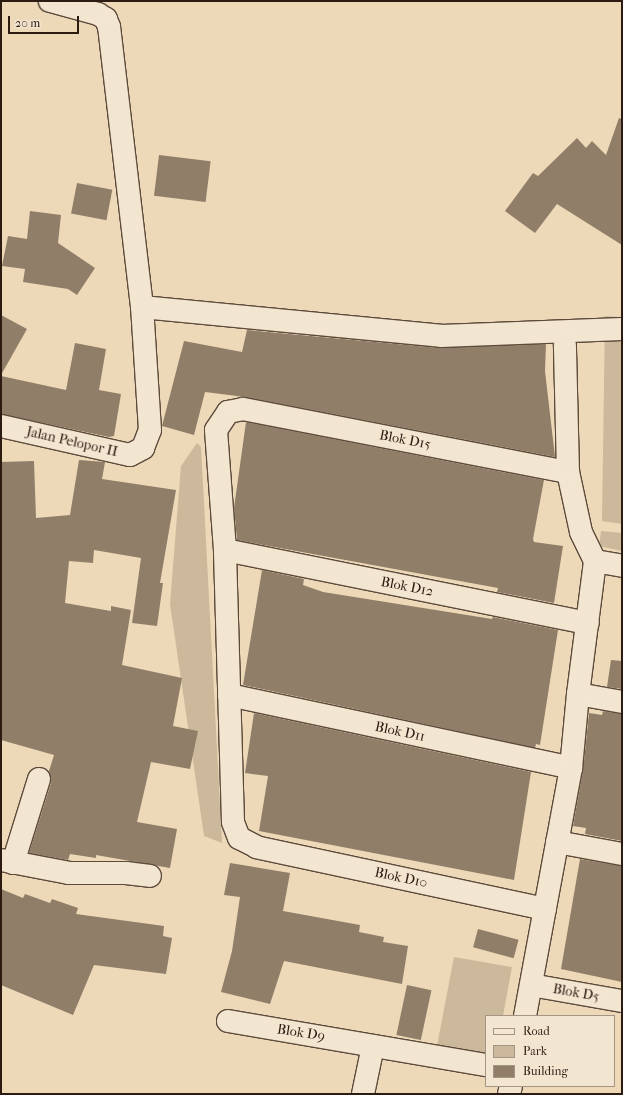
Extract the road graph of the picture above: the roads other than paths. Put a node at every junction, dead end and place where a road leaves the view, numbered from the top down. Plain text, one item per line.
1 (50, 1) edge
2 (142, 307) junction
3 (622, 329) edge
4 (565, 345) dead end
5 (243, 409) joint
6 (1, 426) edge
7 (568, 472) junction
8 (225, 550) junction
9 (596, 561) junction
10 (622, 566) edge
11 (588, 623) junction
12 (578, 694) junction
13 (229, 695) junction
14 (622, 702) edge
15 (571, 768) junction
16 (39, 779) dead end
17 (557, 842) junction
18 (622, 854) edge
19 (7, 862) edge
20 (150, 876) dead end
21 (545, 909) junction
22 (531, 985) junction
23 (622, 1001) edge
24 (525, 1015) edge
25 (228, 1021) dead end
26 (373, 1046) junction
27 (485, 1065) edge
28 (363, 1094) edge

1 - 2 street, Jalan Pelopor II
2 - 3 street
2 - 6 street, Jalan Pelopor II
4 - 7 street
5 - 7 street, Blok D15
5 - 8 street, Blok D10
7 - 9 street
8 - 11 street, Blok D12
8 - 13 street, Blok D10
9 - 10 street
9 - 11 street
11 - 12 street
12 - 14 street
12 - 15 street
13 - 15 street, Blok D11
13 - 21 street, Blok D10
15 - 17 street
16 - 19 street
17 - 18 street
17 - 21 street
19 - 20 street
21 - 22 street
22 - 23 street, Blok D5
22 - 24 street
25 - 26 street, Blok D9
26 - 27 street, Blok D9
26 - 28 street

